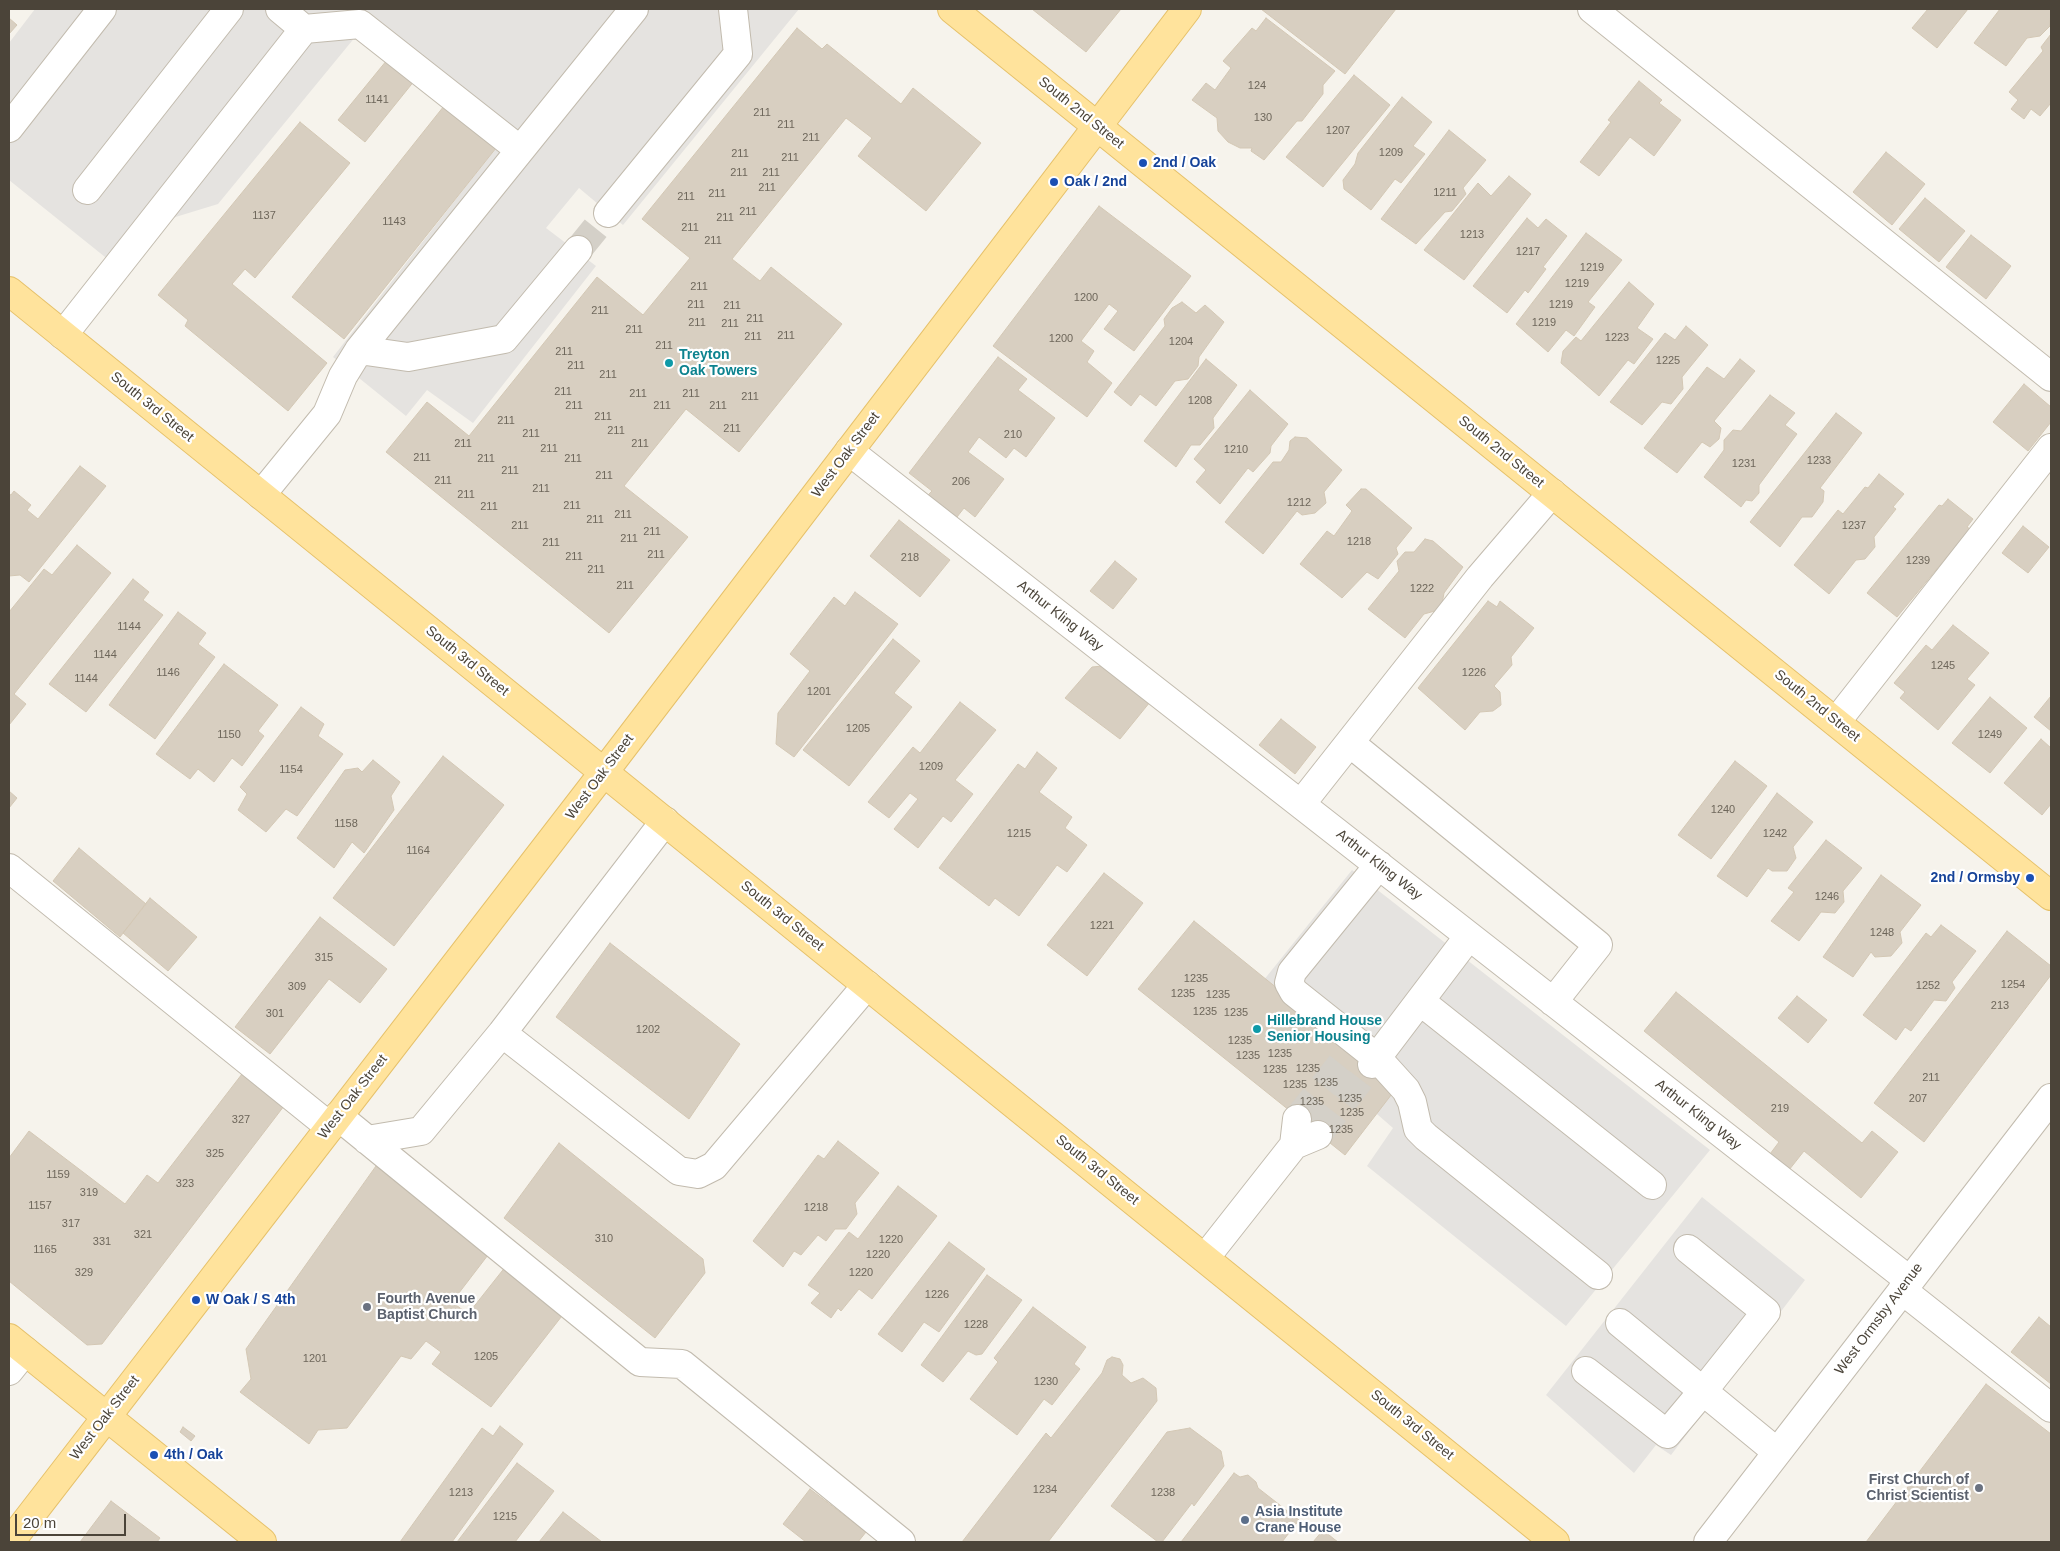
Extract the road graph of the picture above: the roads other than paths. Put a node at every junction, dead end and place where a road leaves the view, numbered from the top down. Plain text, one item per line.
1 (102, 9) edge
2 (229, 9) edge
3 (280, 9) edge
4 (634, 9) edge
5 (733, 9) edge
6 (952, 9) edge
7 (1187, 9) edge
8 (1592, 9) edge
9 (304, 30) junction
10 (1097, 126) junction
11 (9, 128) edge
12 (520, 150) junction
13 (87, 190) dead end
14 (608, 213) tunnel mouth
15 (578, 250) tunnel mouth
16 (9, 291) edge
17 (63, 335) junction
18 (359, 350) junction
19 (2051, 377) edge
20 (2051, 448) edge
21 (849, 451) junction
22 (1552, 493) junction
23 (261, 494) junction
24 (1836, 722) junction
25 (1350, 743) junction
26 (604, 772) junction
27 (1301, 804) junction
28 (665, 821) junction
29 (1379, 865) junction
30 (9, 868) edge
31 (2051, 896) edge
32 (1468, 936) junction
33 (867, 985) junction
34 (1420, 1001) junction
35 (1553, 1002) junction
36 (502, 1034) junction
37 (1365, 1053) junction
38 (2051, 1098) edge
39 (334, 1122) junction
40 (1303, 1133) tunnel mouth
41 (367, 1140) junction
42 (1652, 1185) dead end
43 (1688, 1249) dead end
44 (1205, 1258) junction
45 (1598, 1275) dead end
46 (1905, 1285) junction
47 (1620, 1323) dead end
48 (14, 1353) edge
49 (1586, 1371) dead end
50 (1703, 1391) junction
51 (2051, 1408) edge
52 (106, 1417) junction
53 (1778, 1452) junction
54 (10, 1542) edge
55 (262, 1542) edge
56 (901, 1542) edge
57 (1555, 1542) edge
58 (1708, 1542) edge

1 - 11 street
2 - 13 street
3 - 9 street
4 - 12 street
5 - 14 street
6 - 10 main road, South 2nd Street
7 - 10 main road, West Oak Street
8 - 19 street
9 - 12 street
9 - 17 street
10 - 21 main road, West Oak Street
10 - 22 main road, South 2nd Street
12 - 18 street
15 - 18 street
16 - 17 main road, South 3rd Street
17 - 23 main road, South 3rd Street
18 - 23 street
20 - 24 street
21 - 26 main road, West Oak Street
21 - 27 street, Arthur Kling Way
22 - 24 main road, South 2nd Street
22 - 25 street
23 - 26 main road, South 3rd Street
24 - 31 main road, South 2nd Street
25 - 27 street
25 - 35 street
26 - 28 main road, South 3rd Street
26 - 39 main road, West Oak Street
27 - 29 street, Arthur Kling Way
28 - 33 main road, South 3rd Street
28 - 36 street
29 - 32 street, Arthur Kling Way
29 - 37 street
30 - 39 street
32 - 34 street
32 - 35 street, Arthur Kling Way
33 - 36 street
33 - 44 main road, South 3rd Street
34 - 37 street
34 - 42 street
35 - 46 street, Arthur Kling Way
36 - 41 street
37 - 45 street
38 - 46 street, West Ormsby Avenue
39 - 41 street
39 - 52 main road, West Oak Street
40 - 44 street
41 - 56 street
43 - 50 street
44 - 57 main road, South 3rd Street
46 - 51 street, Arthur Kling Way
46 - 53 street, West Ormsby Avenue
47 - 50 street
48 - 52 main road
49 - 50 street
50 - 53 street
52 - 54 main road, West Oak Street
52 - 55 main road
53 - 58 street, West Ormsby Avenue

